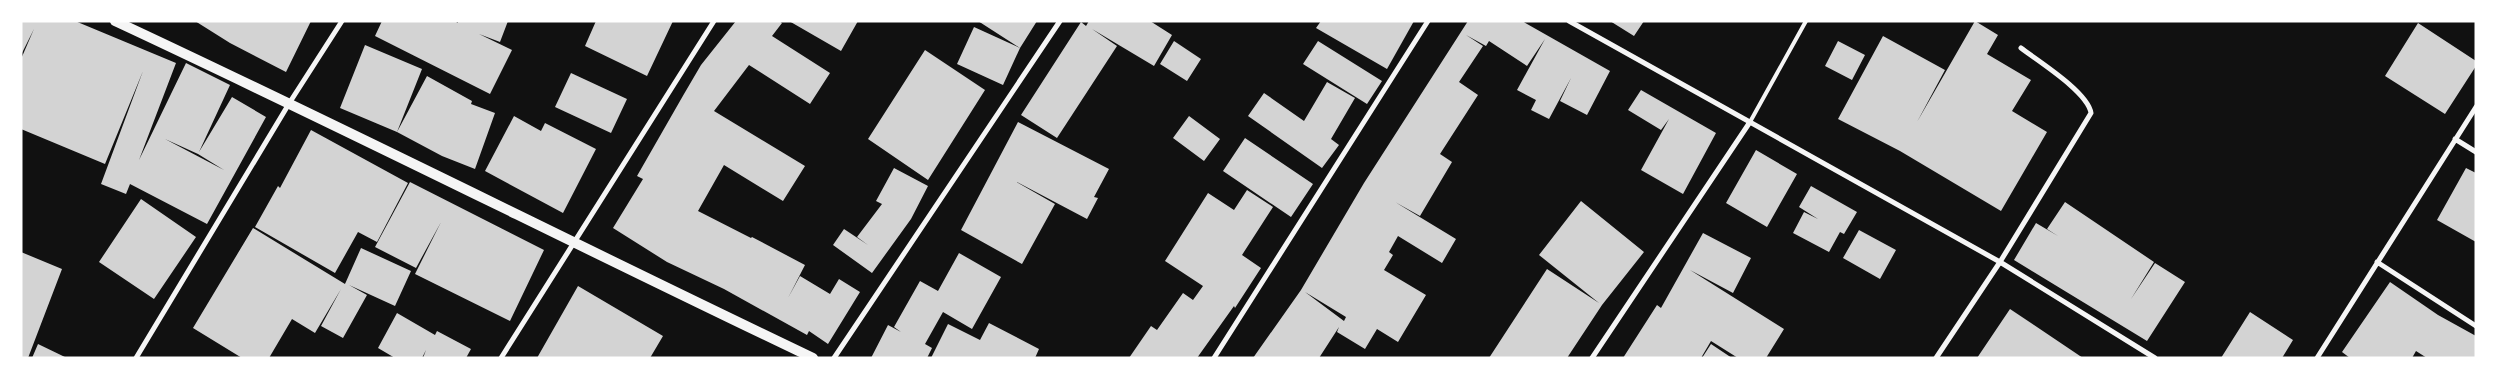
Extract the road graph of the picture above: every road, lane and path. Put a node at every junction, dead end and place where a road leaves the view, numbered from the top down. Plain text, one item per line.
1 (115, 21) edge
2 (342, 21) edge
3 (714, 21) edge
4 (1060, 21) edge
5 (1428, 21) edge
6 (1569, 21) edge
7 (1806, 21) edge
8 (2021, 48) dead end
9 (290, 102) junction
10 (2476, 107) edge
11 (1750, 122) junction
12 (2455, 139) junction
13 (2476, 152) edge
14 (573, 244) junction
15 (2000, 262) junction
16 (2377, 262) junction
17 (2476, 326) edge
18 (136, 358) edge
19 (500, 358) edge
20 (813, 358) edge
21 (834, 358) edge
22 (1214, 358) edge
23 (1592, 358) edge
24 (1936, 358) edge
25 (2155, 358) edge
26 (2317, 358) edge

1 - 9 main road
2 - 9 street
3 - 14 street
4 - 21 street
5 - 22 street
6 - 11 street
7 - 11 lane
8 - 15 street
9 - 14 main road
9 - 18 street
10 - 12 street
11 - 15 street
11 - 23 street
12 - 13 street
12 - 16 street
14 - 19 street
14 - 20 main road
15 - 24 street
15 - 25 street
16 - 17 street
16 - 26 street

